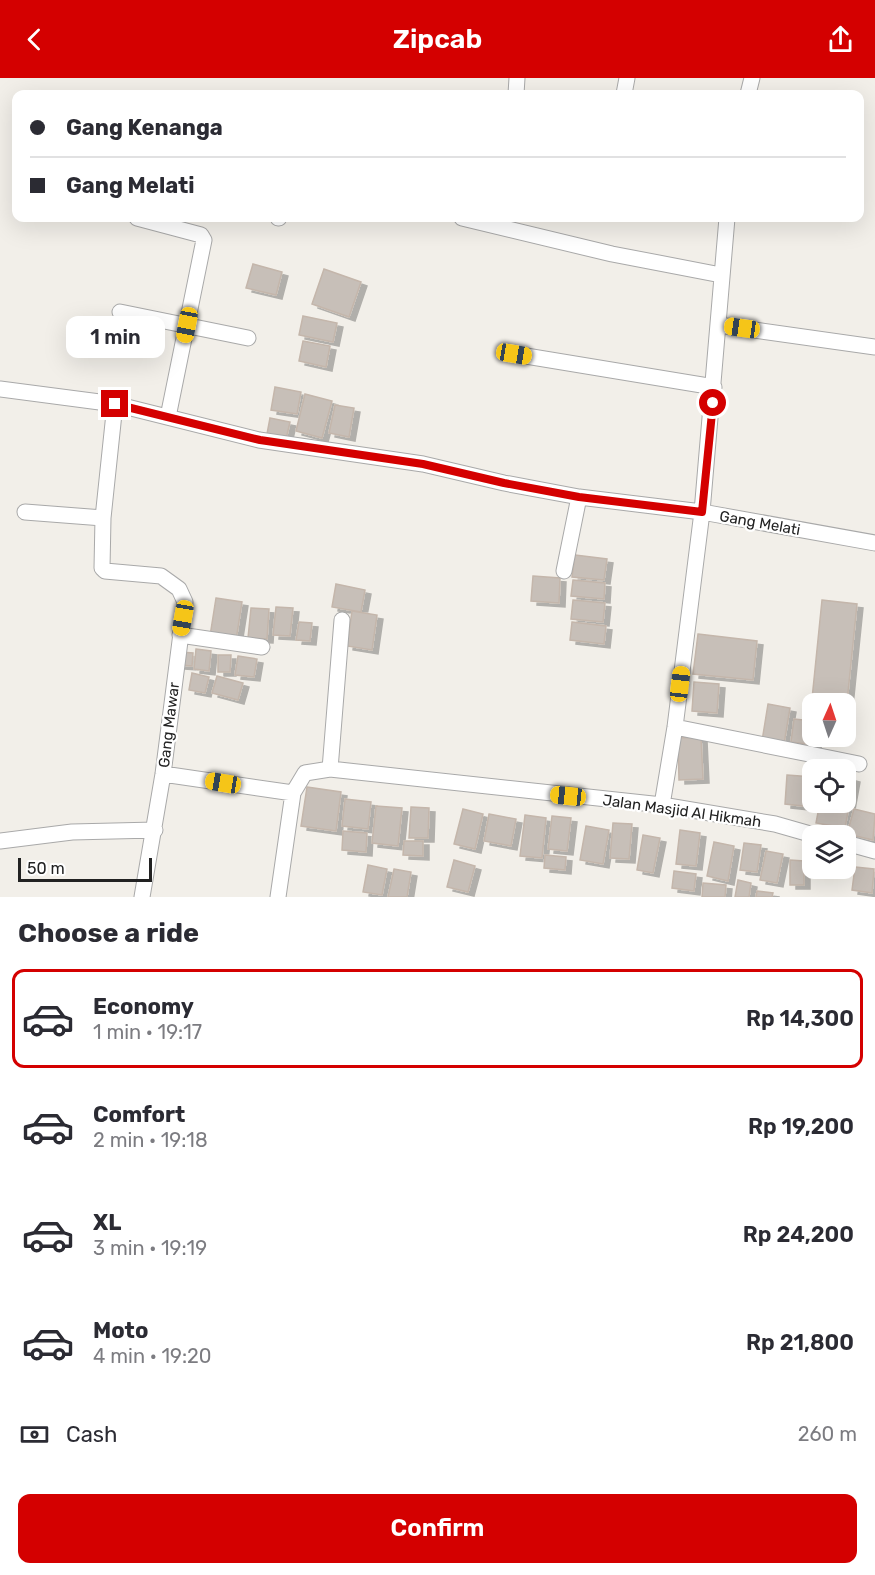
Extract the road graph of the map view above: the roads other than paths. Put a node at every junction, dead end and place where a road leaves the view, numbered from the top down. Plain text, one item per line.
1 (152, 222) edge
2 (498, 222) edge
3 (728, 222) edge
4 (721, 274) junction
5 (120, 312) dead end
6 (187, 325) junction
7 (719, 325) junction
8 (248, 338) dead end
9 (875, 347) edge
10 (514, 354) dead end
11 (714, 387) junction
12 (0, 388) edge
13 (115, 404) junction
14 (168, 417) junction
15 (579, 497) junction
16 (25, 512) dead end
17 (702, 512) junction
18 (104, 518) junction
19 (875, 543) edge
20 (564, 571) dead end
21 (342, 620) dead end
22 (180, 634) junction
23 (262, 647) dead end
24 (675, 727) junction
25 (858, 764) dead end
26 (330, 769) junction
27 (163, 774) junction
28 (293, 793) junction
29 (662, 806) junction
30 (155, 830) junction
31 (802, 832) edge
32 (0, 841) edge
33 (856, 846) edge
34 (875, 851) edge
35 (142, 897) edge
36 (278, 897) edge

1 - 6 street
2 - 4 street
3 - 4 street
4 - 7 street
5 - 6 street
6 - 8 street
6 - 14 street
7 - 9 street
7 - 11 street
10 - 11 street
11 - 17 street
12 - 13 street, Gang Melati
13 - 14 street, Gang Melati
13 - 18 street
14 - 15 street, Gang Melati
15 - 17 street, Gang Melati
15 - 20 street
16 - 18 street
17 - 19 street, Gang Melati
17 - 24 street
18 - 22 street, Gang Mawar
21 - 26 street
22 - 23 street
22 - 27 street, Gang Mawar
24 - 25 street
24 - 29 street
26 - 28 street, Jalan Masjid Al Hikmah
26 - 29 street, Jalan Masjid Al Hikmah
27 - 28 street
27 - 30 street, Gang Mawar
28 - 36 street
29 - 31 street, Jalan Masjid Al Hikmah
30 - 32 street
30 - 35 street, Gang Mawar
33 - 34 street

